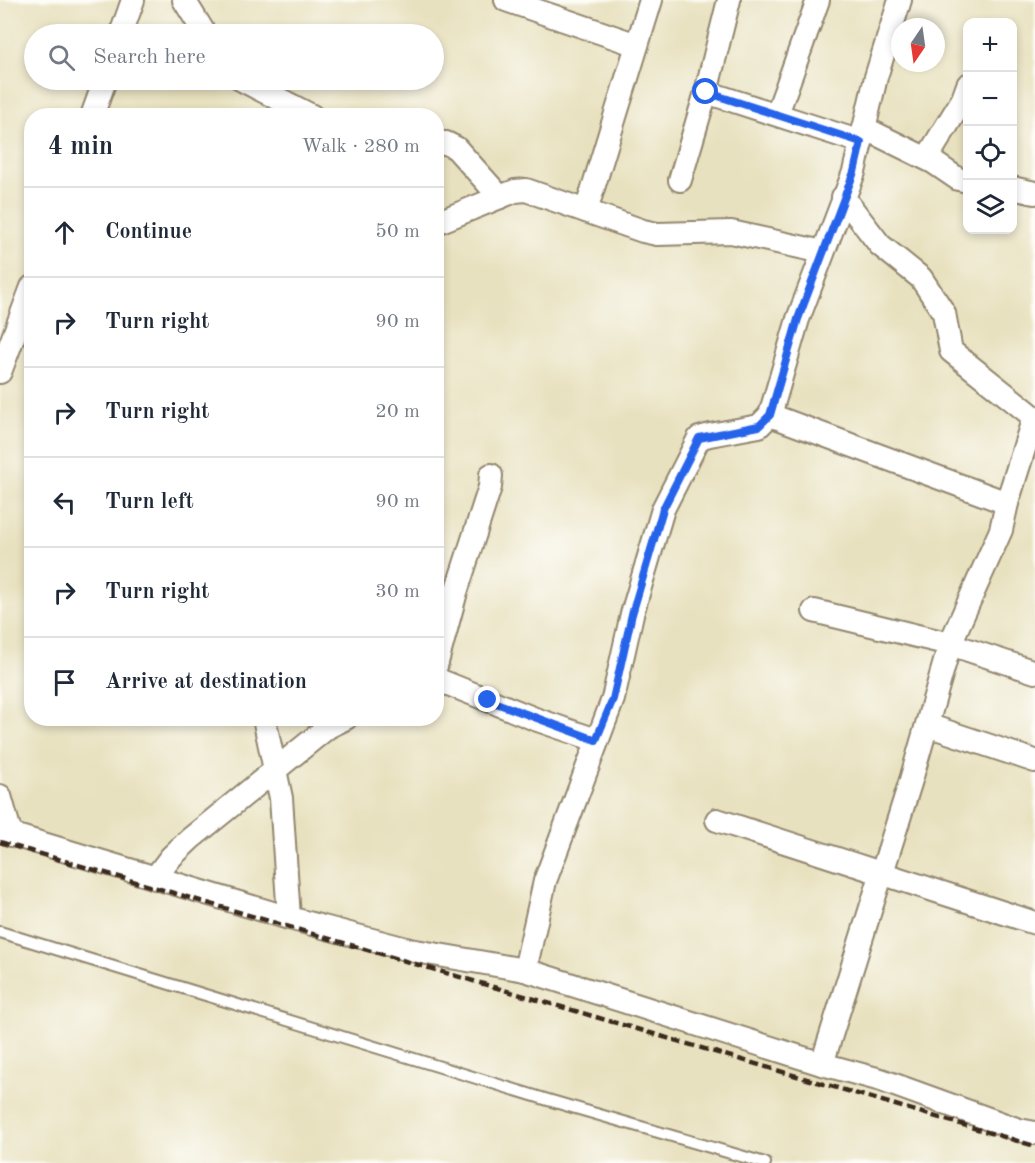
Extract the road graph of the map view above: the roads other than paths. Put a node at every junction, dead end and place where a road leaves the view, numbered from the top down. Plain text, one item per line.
1 (133, 0) edge
2 (184, 0) edge
3 (506, 0) edge
4 (651, 0) edge
5 (729, 0) edge
6 (818, 0) edge
7 (900, 0) edge
8 (125, 24) edge
9 (199, 24) edge
10 (637, 45) junction
11 (101, 90) edge
12 (261, 90) edge
13 (706, 92) junction
14 (963, 99) edge
15 (95, 108) edge
16 (296, 108) edge
17 (777, 114) junction
18 (863, 135) junction
19 (444, 143) edge
20 (927, 158) junction
21 (680, 180) dead end
22 (963, 180) edge
23 (1017, 189) edge
24 (1035, 193) edge
25 (500, 197) junction
26 (843, 197) junction
27 (586, 211) junction
28 (444, 221) edge
29 (823, 252) junction
30 (24, 299) edge
31 (7, 328) edge
32 (0, 372) edge
33 (770, 415) junction
34 (1035, 416) edge
35 (491, 475) dead end
36 (1006, 503) junction
37 (814, 611) dead end
38 (444, 636) edge
39 (950, 644) junction
40 (1035, 672) edge
41 (444, 682) edge
42 (927, 725) junction
43 (266, 726) edge
44 (330, 726) edge
45 (596, 740) junction
46 (1035, 761) edge
47 (274, 768) junction
48 (0, 796) edge
49 (717, 820) dead end
50 (5, 833) edge
51 (880, 874) junction
52 (155, 878) junction
53 (288, 918) junction
54 (1035, 923) edge
55 (0, 932) edge
56 (525, 970) junction
57 (822, 1064) junction
58 (1035, 1133) edge
59 (765, 1163) edge

1 - 8 street
2 - 9 street
3 - 10 street
4 - 10 street
5 - 13 street
6 - 17 street
7 - 18 street
10 - 27 street
11 - 15 street
12 - 16 street
13 - 17 street
13 - 21 street
14 - 20 street
17 - 18 street
18 - 20 street
18 - 26 street
19 - 25 street
20 - 22 street
23 - 24 street
25 - 27 street
25 - 28 street
26 - 29 street
26 - 34 street
27 - 29 street
29 - 33 street
30 - 31 street
31 - 32 street
33 - 36 street
33 - 45 street
34 - 36 street
35 - 38 street
36 - 39 street
37 - 39 street
39 - 40 street
39 - 42 street
41 - 45 street
42 - 46 street
42 - 51 street
43 - 47 street
44 - 47 street
45 - 56 street
47 - 52 street
47 - 53 street
48 - 50 street
49 - 51 street
50 - 52 street
51 - 54 street
51 - 57 street
52 - 53 street
53 - 56 street
55 - 59 lane
56 - 57 street
57 - 58 street

